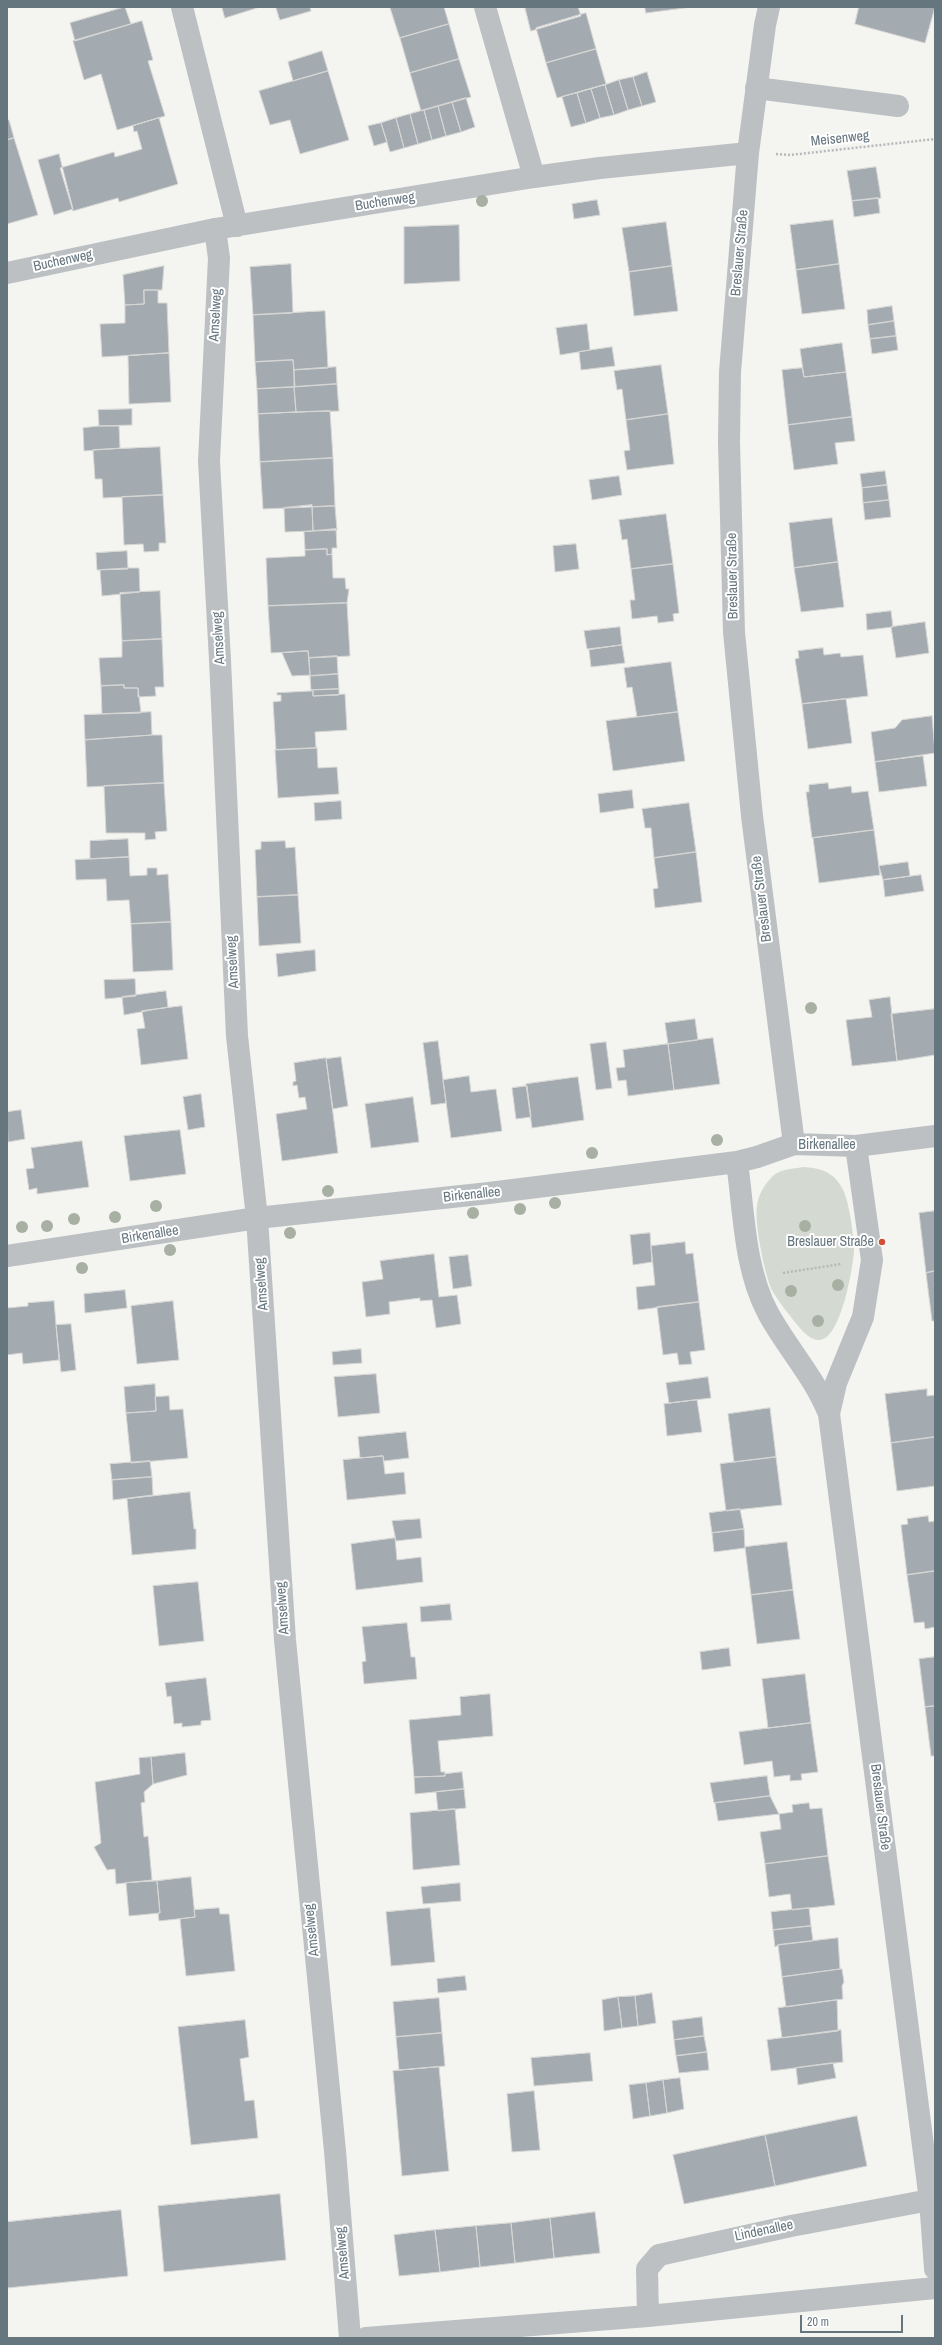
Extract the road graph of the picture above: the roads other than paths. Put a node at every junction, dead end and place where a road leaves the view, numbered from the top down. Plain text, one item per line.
1 (182, 7) edge
2 (485, 7) edge
3 (769, 7) edge
4 (756, 88) junction
5 (898, 106) dead end
6 (748, 153) junction
7 (534, 177) junction
8 (237, 226) junction
9 (215, 229) junction
10 (7, 273) edge
11 (935, 1136) edge
12 (794, 1144) junction
13 (856, 1146) junction
14 (737, 1162) junction
15 (257, 1218) junction
16 (7, 1256) edge
17 (830, 1414) junction
18 (932, 2199) edge
19 (935, 2269) edge
20 (935, 2288) edge
21 (648, 2316) junction
22 (350, 2338) edge
23 (366, 2338) edge

1 - 8 street
2 - 7 street
3 - 4 street, Breslauer Straße
4 - 5 street
4 - 6 street, Breslauer Straße
6 - 7 street, Buchenweg
6 - 12 street, Breslauer Straße
7 - 8 street, Buchenweg
8 - 9 street, Buchenweg
9 - 10 street, Buchenweg
9 - 15 street, Amselweg
11 - 13 street, Birkenallee
12 - 13 street, Birkenallee
12 - 14 street, Birkenallee
13 - 17 street, Breslauer Straße
14 - 15 street, Birkenallee
14 - 17 street, Breslauer Straße
15 - 16 street, Birkenallee
15 - 22 street, Amselweg
17 - 18 street, Breslauer Straße
18 - 19 street, Breslauer Straße
18 - 21 street, Lindenallee
20 - 21 street
21 - 23 street

